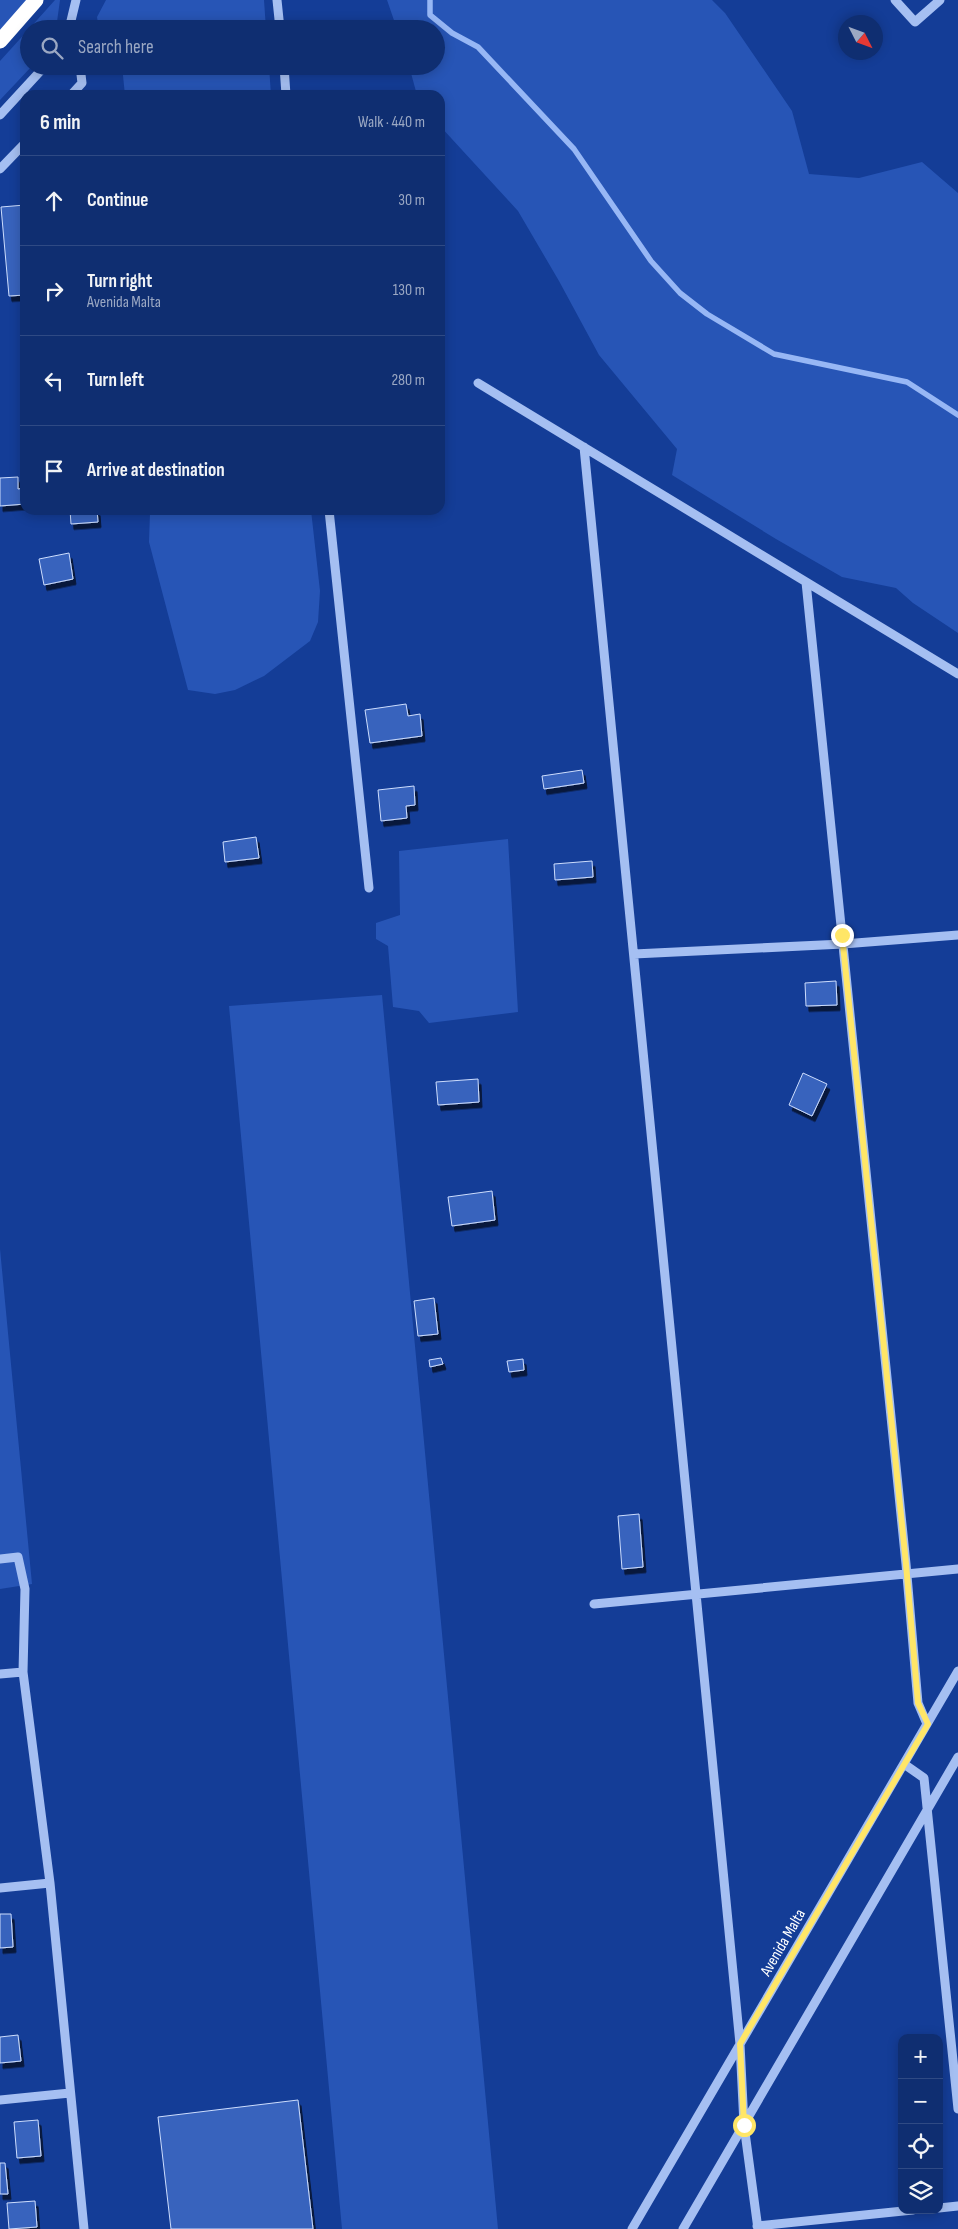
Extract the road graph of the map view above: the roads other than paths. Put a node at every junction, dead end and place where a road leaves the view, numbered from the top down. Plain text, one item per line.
1 (36, 0) edge
2 (76, 0) edge
3 (277, 0) edge
4 (895, 0) edge
5 (940, 0) edge
6 (71, 20) edge
7 (279, 20) edge
8 (0, 41) edge
9 (37, 75) edge
10 (81, 75) edge
11 (285, 75) edge
12 (23, 90) edge
13 (76, 90) edge
14 (286, 90) edge
15 (20, 93) edge
16 (0, 115) edge
17 (20, 148) edge
18 (0, 169) edge
19 (478, 383) dead end
20 (584, 447) junction
21 (331, 515) edge
22 (806, 582) junction
23 (958, 674) edge
24 (369, 888) dead end
25 (958, 935) edge
26 (842, 944) junction
27 (634, 954) junction
28 (0, 1559) edge
29 (958, 1569) edge
30 (907, 1574) junction
31 (696, 1594) junction
32 (594, 1604) dead end
33 (958, 1671) edge
34 (23, 1672) junction
35 (0, 1674) edge
36 (928, 1724) junction
37 (958, 1757) edge
38 (904, 1764) junction
39 (927, 1810) junction
40 (50, 1883) junction
41 (0, 1888) edge
42 (740, 2044) junction
43 (70, 2093) junction
44 (0, 2100) edge
45 (958, 2109) edge
46 (744, 2125) junction
47 (958, 2206) edge
48 (943, 2208) edge
49 (898, 2212) edge
50 (758, 2228) edge
51 (84, 2229) edge
52 (632, 2229) edge
53 (683, 2229) edge

1 - 8 highway
2 - 6 street
3 - 7 street
4 - 5 street
9 - 12 street
10 - 13 street
11 - 14 street
15 - 16 street
17 - 18 street
19 - 20 street
20 - 22 street
20 - 27 street
21 - 24 street
22 - 23 street
22 - 26 street
25 - 26 street
26 - 27 street
26 - 30 street
27 - 31 street
28 - 34 street
29 - 30 street
30 - 31 street
30 - 36 street
31 - 32 street
31 - 42 street
33 - 36 street, Avenida Malta
34 - 35 street
34 - 40 street
36 - 38 street, Avenida Malta
37 - 39 street
38 - 39 street
38 - 42 street, Avenida Malta
39 - 45 street
39 - 46 street
40 - 41 street
40 - 43 street
42 - 46 street
42 - 52 street, Avenida Malta
43 - 44 street
43 - 51 street
46 - 50 street
46 - 53 street
47 - 48 street
49 - 50 street

